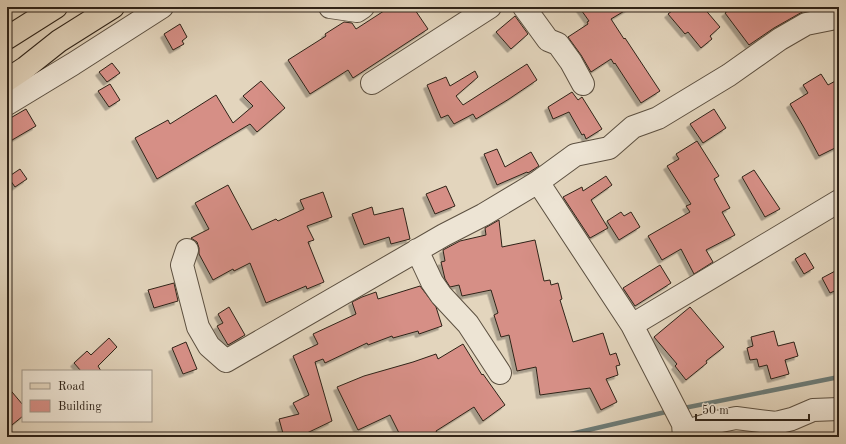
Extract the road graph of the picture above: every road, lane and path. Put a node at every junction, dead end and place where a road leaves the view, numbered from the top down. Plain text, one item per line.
1 (56, 7) edge
2 (113, 7) edge
3 (162, 7) edge
4 (330, 7) edge
5 (364, 7) edge
6 (490, 7) edge
7 (524, 7) edge
8 (831, 18) edge
9 (7, 38) edge
10 (7, 80) edge
11 (372, 83) dead end
12 (583, 84) dead end
13 (7, 104) edge
14 (538, 182) junction
15 (839, 201) edge
16 (187, 250) dead end
17 (417, 250) junction
18 (632, 325) junction
19 (500, 373) dead end
20 (839, 409) edge
21 (684, 434) edge

1 - 9 main road
2 - 10 main road
3 - 13 street
4 - 5 street
6 - 11 street
7 - 12 street
8 - 14 street
14 - 17 street
14 - 18 street
15 - 18 street
16 - 17 street
17 - 19 street
18 - 21 street
20 - 21 street

